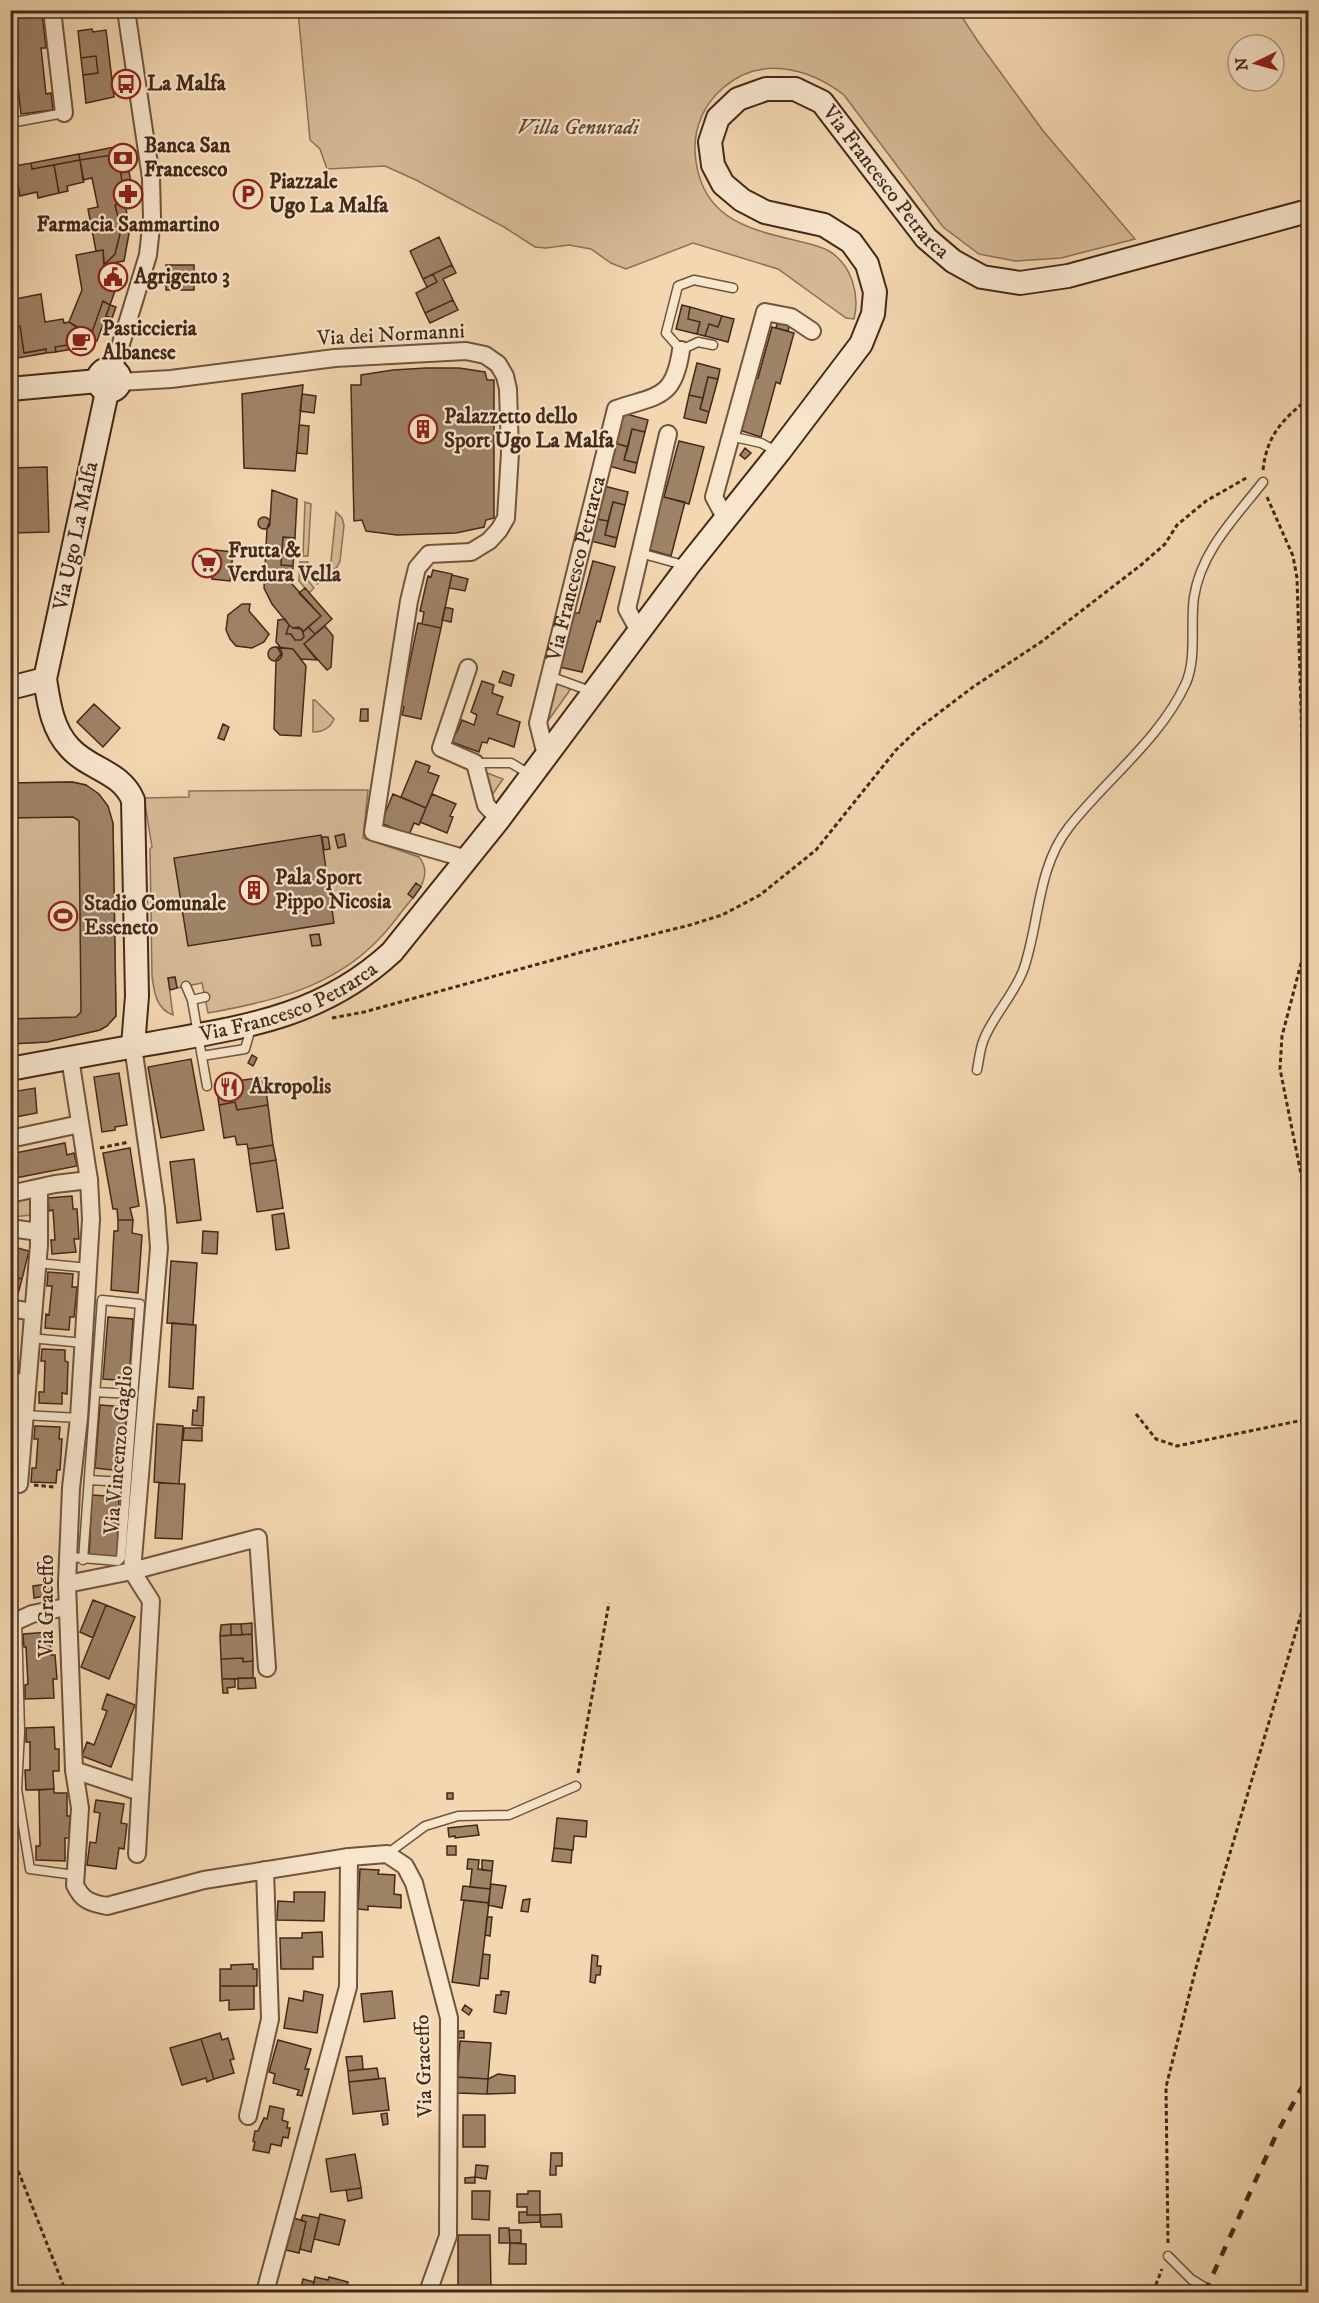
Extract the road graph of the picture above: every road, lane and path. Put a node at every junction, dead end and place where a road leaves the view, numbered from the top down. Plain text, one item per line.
1 (52, 10) edge
2 (126, 10) edge
3 (64, 112) joint
4 (10, 123) edge
5 (1308, 211) edge
6 (734, 288) dead end
7 (812, 331) dead end
8 (713, 345) dead end
9 (681, 350) junction
10 (110, 381) junction
11 (10, 389) edge
12 (1308, 399) edge
13 (668, 434) dead end
14 (730, 436) junction
15 (779, 452) junction
16 (1263, 470) junction
17 (1263, 482) junction
18 (726, 519) junction
19 (640, 553) junction
20 (687, 566) junction
21 (639, 631) junction
22 (468, 668) dead end
23 (548, 676) junction
24 (45, 679) junction
25 (10, 688) edge
26 (594, 692) junction
27 (546, 755) junction
28 (475, 764) junction
29 (531, 775) junction
30 (499, 819) junction
31 (467, 859) junction
32 (186, 986) dead end
33 (205, 997) dead end
34 (192, 1000) junction
35 (310, 1005) junction
36 (133, 1046) junction
37 (200, 1046) junction
38 (70, 1058) junction
39 (10, 1069) edge
40 (977, 1070) dead end
41 (207, 1086) dead end
42 (80, 1124) junction
43 (10, 1139) edge
44 (89, 1180) junction
45 (39, 1188) junction
46 (10, 1194) edge
47 (1308, 1209) edge
48 (10, 1228) edge
49 (39, 1232) junction
50 (37, 1263) junction
51 (89, 1268) junction
52 (10, 1308) edge
53 (32, 1312) junction
54 (30, 1338) junction
55 (84, 1343) junction
56 (18, 1382) edge
57 (95, 1392) junction
58 (132, 1394) junction
59 (1136, 1414) dead end
60 (23, 1415) junction
61 (79, 1418) junction
62 (1308, 1419) edge
63 (89, 1480) junction
64 (125, 1482) junction
65 (15, 1483) edge
66 (71, 1488) junction
67 (76, 1558) junction
68 (132, 1570) junction
69 (67, 1584) junction
70 (1308, 1591) edge
71 (609, 1603) dead end
72 (66, 1607) junction
73 (14, 1622) edge
74 (267, 1668) dead end
75 (74, 1770) junction
76 (576, 1786) joint
77 (140, 1792) junction
78 (137, 1854) dead end
79 (387, 1854) junction
80 (349, 1857) junction
81 (266, 1870) junction
82 (75, 1875) junction
83 (248, 2116) dead end
84 (10, 2151) edge
85 (1168, 2256) junction
86 (66, 2292) edge
87 (265, 2292) edge
88 (428, 2292) edge
89 (1153, 2292) edge
90 (1212, 2292) edge

1 - 3 street
2 - 10 street, Via Ugo La Malfa
3 - 4 lane
5 - 15 main road, Via Francesco Petrarca
6 - 9 lane
7 - 14 street
8 - 9 lane
9 - 23 street, Via Francesco Petrarca
10 - 11 main road
10 - 24 main road, Via Ugo La Malfa
10 - 31 street, Via dei Normanni
12 - 16 path
13 - 19 street
14 - 15 lane
14 - 18 street
15 - 18 main road, Via Francesco Petrarca
16 - 17 path
16 - 35 path
17 - 40 lane
17 - 47 path
18 - 20 main road, Via Francesco Petrarca
19 - 20 lane
19 - 21 street
20 - 21 main road, Via Francesco Petrarca
21 - 26 main road, Via Francesco Petrarca
22 - 28 street
23 - 26 lane
23 - 27 street, Via Francesco Petrarca
24 - 25 main road
24 - 36 main road
26 - 27 main road, Via Francesco Petrarca
27 - 29 main road, Via Francesco Petrarca
28 - 29 lane
28 - 30 street
29 - 30 main road, Via Francesco Petrarca
30 - 31 main road, Via Francesco Petrarca
31 - 35 main road, Via Francesco Petrarca
32 - 34 lane
33 - 34 lane
34 - 37 lane
35 - 37 main road, Via Francesco Petrarca
36 - 37 main road, Via Francesco Petrarca
36 - 38 main road, Via Francesco Petrarca
36 - 68 street, Via Vincenzo Gaglio
37 - 41 lane
38 - 39 main road, Via Francesco Petrarca
38 - 42 street, Via Graceffo
42 - 43 street
42 - 44 street, Via Graceffo
44 - 45 street
44 - 51 street, Via Graceffo
45 - 46 street
45 - 49 street
48 - 49 street
49 - 50 street
50 - 51 lane
50 - 53 street
51 - 55 street, Via Graceffo
52 - 53 street
53 - 54 street
54 - 55 lane
54 - 56 street
55 - 61 street, Via Graceffo
56 - 60 street
57 - 58 lane
57 - 58 lane
57 - 63 lane
58 - 64 lane
59 - 62 path
60 - 61 lane
60 - 65 street
61 - 66 street, Via Graceffo
63 - 64 lane
63 - 67 lane
64 - 67 lane
65 - 66 path
66 - 67 street, Via Graceffo
67 - 69 street, Via Graceffo
68 - 69 street
68 - 74 street
68 - 77 street
69 - 72 street, Via Graceffo
70 - 85 path
71 - 76 path
72 - 73 street
72 - 75 street, Via Graceffo
73 - 82 lane
75 - 77 street
75 - 82 street, Via Graceffo
76 - 79 lane
77 - 78 street
79 - 80 street, Via Graceffo
79 - 88 street, Via Graceffo
80 - 81 street, Via Graceffo
80 - 87 street
81 - 82 street, Via Graceffo
81 - 83 street
84 - 86 path
85 - 89 path
85 - 90 lane

